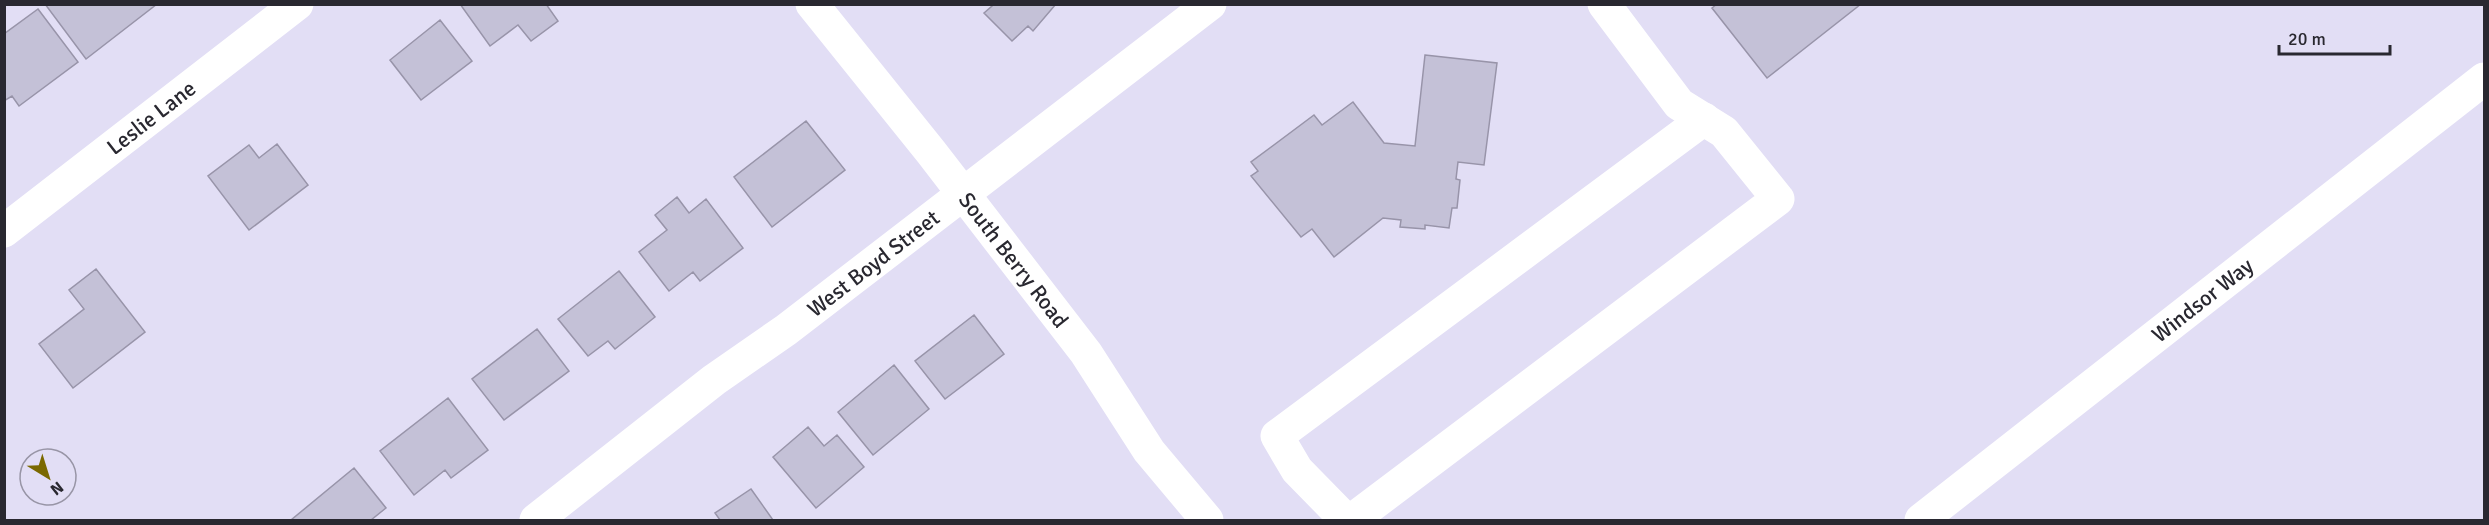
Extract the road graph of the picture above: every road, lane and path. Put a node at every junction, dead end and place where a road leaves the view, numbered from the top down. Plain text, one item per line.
1 (297, 4) edge
2 (813, 4) edge
3 (1210, 4) edge
4 (1605, 4) edge
5 (2484, 80) edge
6 (1704, 119) junction
7 (963, 194) junction
8 (4, 231) edge
9 (536, 520) edge
10 (1207, 520) edge
11 (1346, 520) edge
12 (1352, 520) edge
13 (1921, 520) edge

1 - 8 street, Leslie Lane
2 - 7 street, South Berry Road
3 - 7 street, West Boyd Street
4 - 6 street
5 - 13 street, Windsor Way
6 - 11 street
6 - 12 street
7 - 9 street, West Boyd Street
7 - 10 street, South Berry Road

